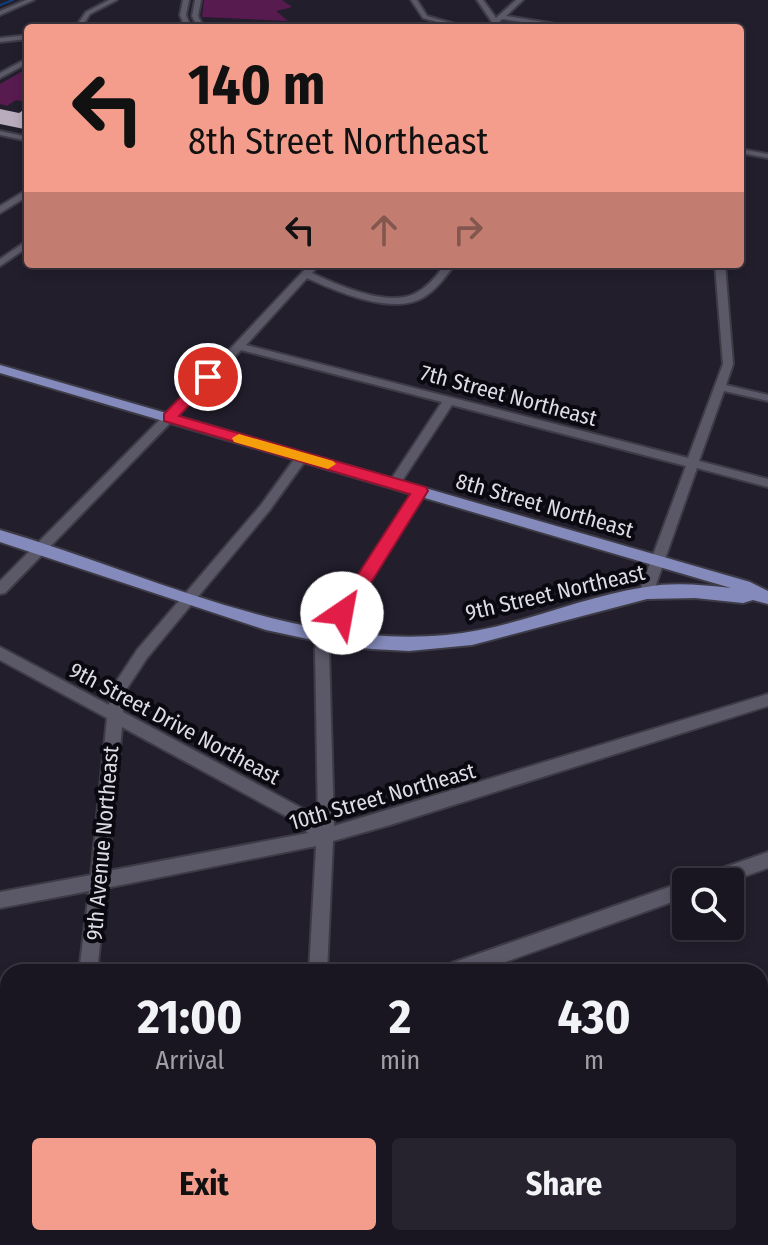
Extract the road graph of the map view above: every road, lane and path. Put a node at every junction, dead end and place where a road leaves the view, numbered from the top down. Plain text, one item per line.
1 (31, 0) edge
2 (114, 0) edge
3 (186, 0) edge
4 (198, 0) edge
5 (414, 0) edge
6 (480, 0) edge
7 (520, 0) edge
8 (0, 13) edge
9 (498, 19) junction
10 (81, 24) edge
11 (186, 24) edge
12 (199, 24) edge
13 (451, 24) edge
14 (493, 24) edge
15 (540, 24) edge
16 (24, 37) edge
17 (0, 40) edge
18 (24, 62) edge
19 (0, 76) edge
20 (0, 133) edge
21 (24, 138) edge
22 (744, 152) edge
23 (768, 156) edge
24 (24, 195) edge
25 (0, 210) edge
26 (24, 246) edge
27 (0, 263) edge
28 (447, 268) edge
29 (720, 268) edge
30 (311, 269) edge
31 (239, 346) junction
32 (0, 369) edge
33 (721, 387) junction
34 (768, 398) edge
35 (449, 400) junction
36 (169, 418) junction
37 (302, 457) junction
38 (693, 464) junction
39 (768, 483) edge
40 (394, 484) junction
41 (420, 491) junction
42 (0, 536) edge
43 (39, 549) junction
44 (657, 560) junction
45 (0, 589) edge
46 (646, 593) junction
47 (760, 595) edge
48 (188, 599) junction
49 (324, 644) junction
50 (0, 653) edge
51 (768, 700) edge
52 (113, 713) junction
53 (324, 837) junction
54 (768, 860) edge
55 (744, 869) edge
56 (99, 882) junction
57 (672, 894) edge
58 (0, 900) edge
59 (89, 964) edge
60 (318, 964) edge
61 (475, 964) edge

1 - 8 street
2 - 10 street
3 - 11 street
4 - 12 street
5 - 13 street
6 - 9 street
7 - 9 street
9 - 14 street
9 - 15 street
16 - 17 street
18 - 19 street
20 - 21 street
22 - 23 street
24 - 25 street
26 - 27 street
28 - 30 street
29 - 33 street
30 - 31 street
31 - 35 street, 7th Street Northeast
31 - 36 street
32 - 36 main road, 8th Street Northeast
33 - 34 street
33 - 38 street
35 - 38 street, 7th Street Northeast
35 - 40 street
36 - 37 main road, 8th Street Northeast
36 - 43 street
37 - 40 main road, 8th Street Northeast
37 - 48 street, 9th Avenue Northeast
38 - 39 street, 7th Street Northeast
38 - 44 street
40 - 41 main road, 8th Street Northeast
41 - 44 main road, 8th Street Northeast
41 - 49 street
42 - 43 main road, 9th Street Northeast
43 - 45 street
43 - 48 main road, 9th Street Northeast
44 - 46 street
44 - 47 main road, 8th Street Northeast
46 - 47 main road, 9th Street Northeast
46 - 49 main road, 9th Street Northeast
48 - 49 main road, 9th Street Northeast
48 - 52 street, 9th Avenue Northeast
49 - 53 street
50 - 52 street, 9th Street Drive Northeast
51 - 53 street, 10th Street Northeast
52 - 53 street, 9th Street Drive Northeast
52 - 56 street, 9th Avenue Northeast
53 - 56 street, 10th Street Northeast
53 - 60 street
54 - 55 street
56 - 58 street, 10th Street Northeast
56 - 59 street, 9th Avenue Northeast
57 - 61 street

